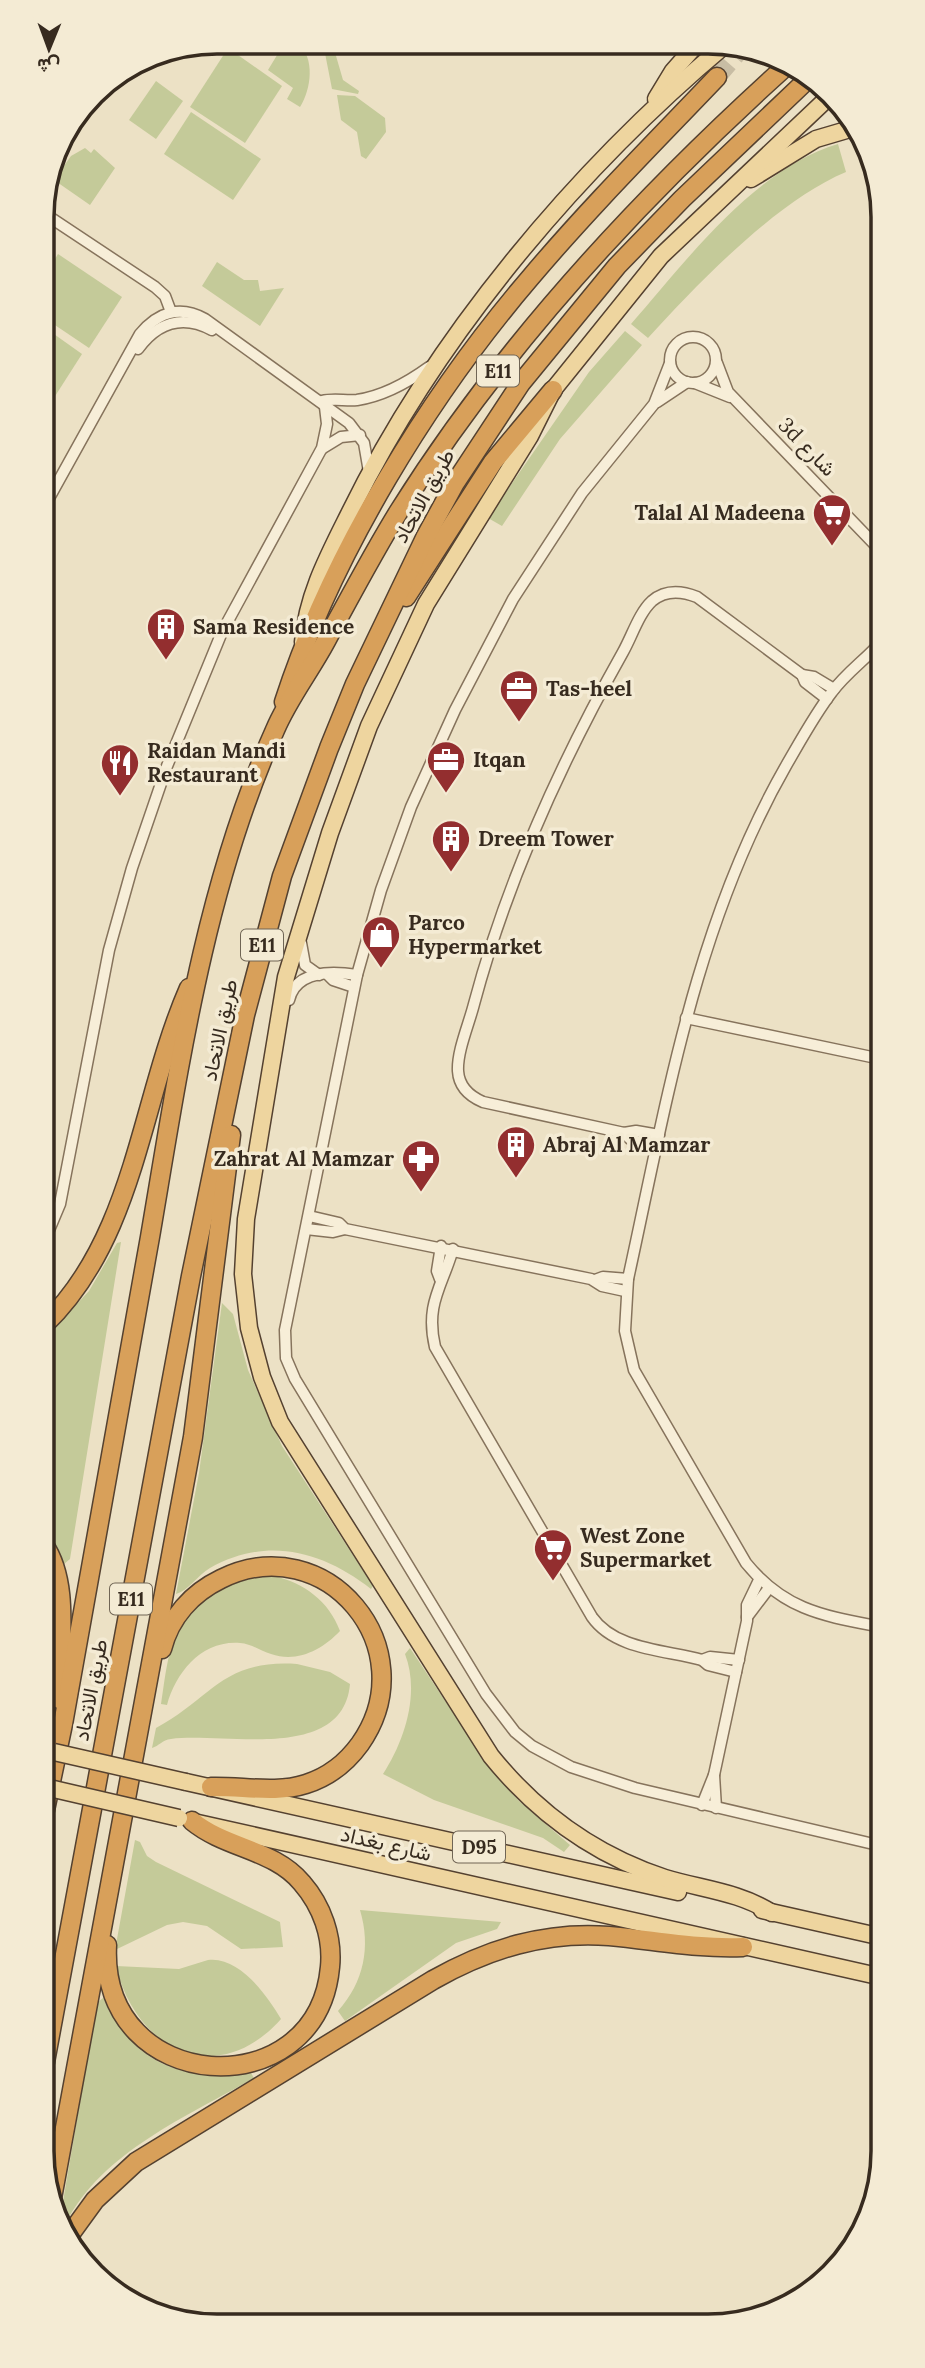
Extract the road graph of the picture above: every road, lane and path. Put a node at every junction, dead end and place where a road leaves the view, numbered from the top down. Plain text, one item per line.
1 (689, 54) edge
2 (714, 55) edge
3 (781, 71) edge
4 (717, 76) tunnel mouth
5 (802, 85) edge
6 (823, 103) edge
7 (650, 112) junction
8 (845, 130) edge
9 (716, 201) junction
10 (55, 221) edge
11 (171, 312) junction
12 (232, 339) junction
13 (436, 363) junction
14 (670, 363) junction
15 (716, 363) junction
16 (124, 366) junction
17 (691, 383) junction
18 (553, 390) junction
19 (736, 401) junction
20 (324, 404) junction
21 (654, 404) junction
22 (360, 435) junction
23 (322, 448) junction
24 (369, 473) junction
25 (55, 488) edge
26 (871, 541) edge
27 (384, 625) junction
28 (302, 648) junction
29 (871, 653) edge
30 (802, 675) junction
31 (834, 689) junction
32 (827, 699) junction
33 (276, 725) junction
34 (307, 909) junction
35 (204, 952) junction
36 (323, 975) junction
37 (357, 975) junction
38 (354, 987) junction
39 (686, 1018) junction
40 (277, 1026) junction
41 (871, 1057) edge
42 (235, 1067) junction
43 (624, 1133) junction
44 (659, 1135) junction
45 (656, 1147) junction
46 (309, 1216) junction
47 (54, 1217) edge
48 (345, 1228) junction
49 (306, 1229) junction
50 (441, 1247) junction
51 (453, 1249) junction
52 (440, 1279) junction
53 (628, 1279) junction
54 (596, 1280) junction
55 (625, 1291) junction
56 (54, 1314) edge
57 (54, 1566) edge
58 (759, 1580) junction
59 (769, 1588) junction
60 (747, 1618) junction
61 (870, 1624) edge
62 (702, 1660) junction
63 (739, 1660) junction
64 (736, 1672) junction
65 (144, 1702) junction
66 (63, 1724) junction
67 (54, 1752) edge
68 (54, 1766) edge
69 (715, 1775) junction
70 (211, 1787) junction
71 (54, 1789) edge
72 (702, 1805) junction
73 (716, 1808) junction
74 (185, 1820) junction
75 (870, 1845) edge
76 (114, 1875) junction
77 (772, 1913) junction
78 (870, 1934) edge
79 (743, 1947) junction
80 (870, 1974) edge
81 (54, 2013) edge
82 (56, 2174) edge
83 (74, 2229) edge

1 - 7 main road
2 - 7 main road, E11
3 - 33 highway, طريق الاتحاد / E11
4 - 28 highway
5 - 27 highway, طريق الاتحاد / E11
6 - 9 main road
7 - 13 main road, E11
8 - 9 main road
9 - 18 main road
10 - 11 street
11 - 12 street
11 - 16 street
12 - 16 street
12 - 20 street
13 - 20 street
13 - 24 main road, E11
14 - 15 street
14 - 17 street
14 - 21 street
15 - 17 street
15 - 19 street, 3d شارع
16 - 25 street
17 - 19 street, 3d شارع
17 - 21 street
18 - 27 highway
18 - 34 main road
19 - 26 street, 3d شارع
20 - 22 street
20 - 23 street
21 - 37 street
22 - 23 street
22 - 24 street
23 - 47 street
24 - 28 main road, E11
27 - 42 highway, طريق الاتحاد / E11
28 - 33 highway
29 - 31 street
30 - 31 street
30 - 32 street
30 - 43 street
31 - 32 street
32 - 39 street
33 - 35 highway, طريق الاتحاد / E11
34 - 36 street
34 - 40 main road
35 - 56 highway
35 - 66 highway, طريق الاتحاد / E11
36 - 37 street
36 - 38 street
36 - 40 street
37 - 38 street
38 - 46 street
39 - 41 street
39 - 44 street
40 - 77 main road
42 - 65 highway
42 - 81 highway, طريق الاتحاد / E11
43 - 44 street
43 - 45 street
44 - 45 street
45 - 53 street
46 - 48 street
46 - 49 street
48 - 49 street
48 - 50 street
49 - 72 street
50 - 51 street
50 - 52 street
51 - 52 street
51 - 54 street
52 - 62 street
53 - 54 street
53 - 55 street
54 - 55 street
55 - 58 street
57 - 66 highway
58 - 59 street
58 - 60 street
59 - 60 street
59 - 61 street
60 - 63 street
62 - 63 street
62 - 64 street
63 - 64 street
64 - 69 street
65 - 70 highway
65 - 76 highway
66 - 68 highway, طريق الاتحاد / E11
67 - 70 main road, شارع بغداد / D95, bridge
69 - 72 street
69 - 73 street
70 - 77 main road, شارع بغداد / D95
71 - 74 main road, شارع بغداد / D95, bridge
72 - 73 street
73 - 75 street
74 - 76 highway
74 - 79 main road, شارع بغداد / D95
76 - 82 highway
77 - 78 main road, شارع بغداد / D95
79 - 80 main road, شارع بغداد / D95
79 - 83 highway

